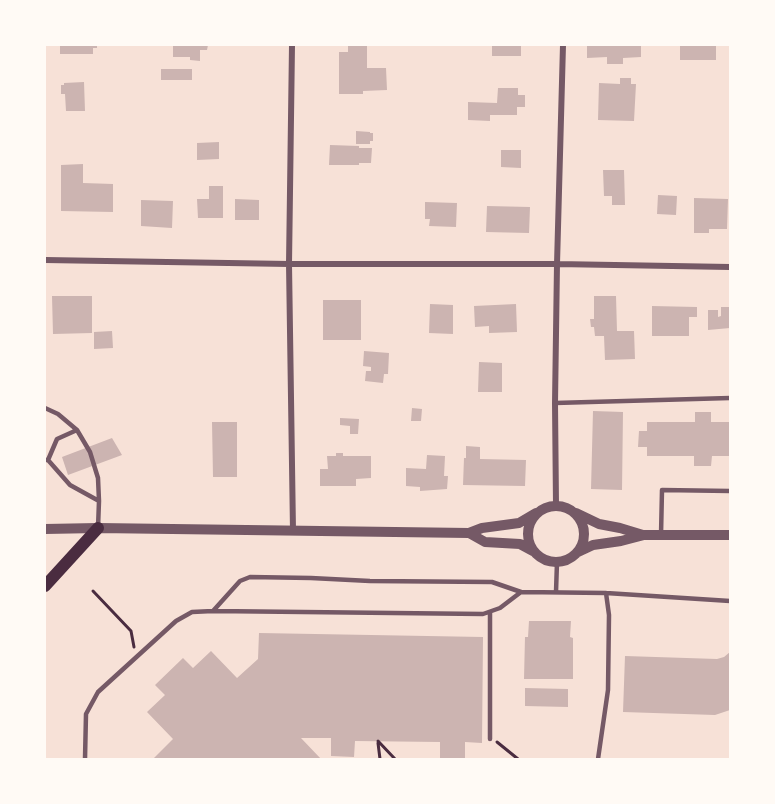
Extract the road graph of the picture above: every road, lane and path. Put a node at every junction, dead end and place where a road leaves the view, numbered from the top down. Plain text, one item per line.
1 (292, 45) edge
2 (563, 45) edge
3 (45, 260) edge
4 (289, 264) junction
5 (557, 264) junction
6 (730, 267) edge
7 (730, 398) edge
8 (555, 403) junction
9 (45, 408) edge
10 (77, 430) junction
11 (46, 460) edge
12 (730, 491) edge
13 (99, 501) junction
14 (556, 505) junction
15 (536, 513) junction
16 (576, 513) junction
17 (98, 528) junction
18 (45, 529) edge
19 (293, 531) junction
20 (469, 533) junction
21 (644, 535) junction
22 (661, 535) junction
23 (730, 535) edge
24 (578, 552) junction
25 (535, 553) junction
26 (557, 562) junction
27 (45, 586) edge
28 (93, 591) dead end
29 (520, 592) junction
30 (556, 592) junction
31 (606, 593) junction
32 (730, 601) edge
33 (213, 611) junction
34 (490, 612) junction
35 (139, 653) junction
36 (490, 739) joint
37 (85, 759) edge
38 (380, 759) edge
39 (395, 759) edge
40 (518, 759) edge
41 (598, 759) edge

1 - 4 street
2 - 5 street
3 - 4 street
4 - 5 street
4 - 19 street
5 - 6 street
5 - 8 street
7 - 8 lane
8 - 14 street
9 - 10 lane
10 - 11 lane
10 - 13 lane
11 - 13 lane
12 - 22 lane
13 - 17 lane
14 - 15 street
14 - 16 street
15 - 20 street
15 - 25 street
16 - 21 street
16 - 24 street
17 - 18 street
17 - 19 street
17 - 27 main road
19 - 20 street
20 - 25 street
21 - 22 street
21 - 24 street
22 - 23 street
24 - 26 street
25 - 26 street
26 - 30 lane
28 - 35 path
29 - 30 lane
29 - 33 lane
29 - 34 lane
30 - 31 lane
31 - 32 lane
31 - 41 lane
33 - 34 lane
33 - 35 lane
34 - 36 lane
35 - 37 lane
36 - 40 path
38 - 39 path

